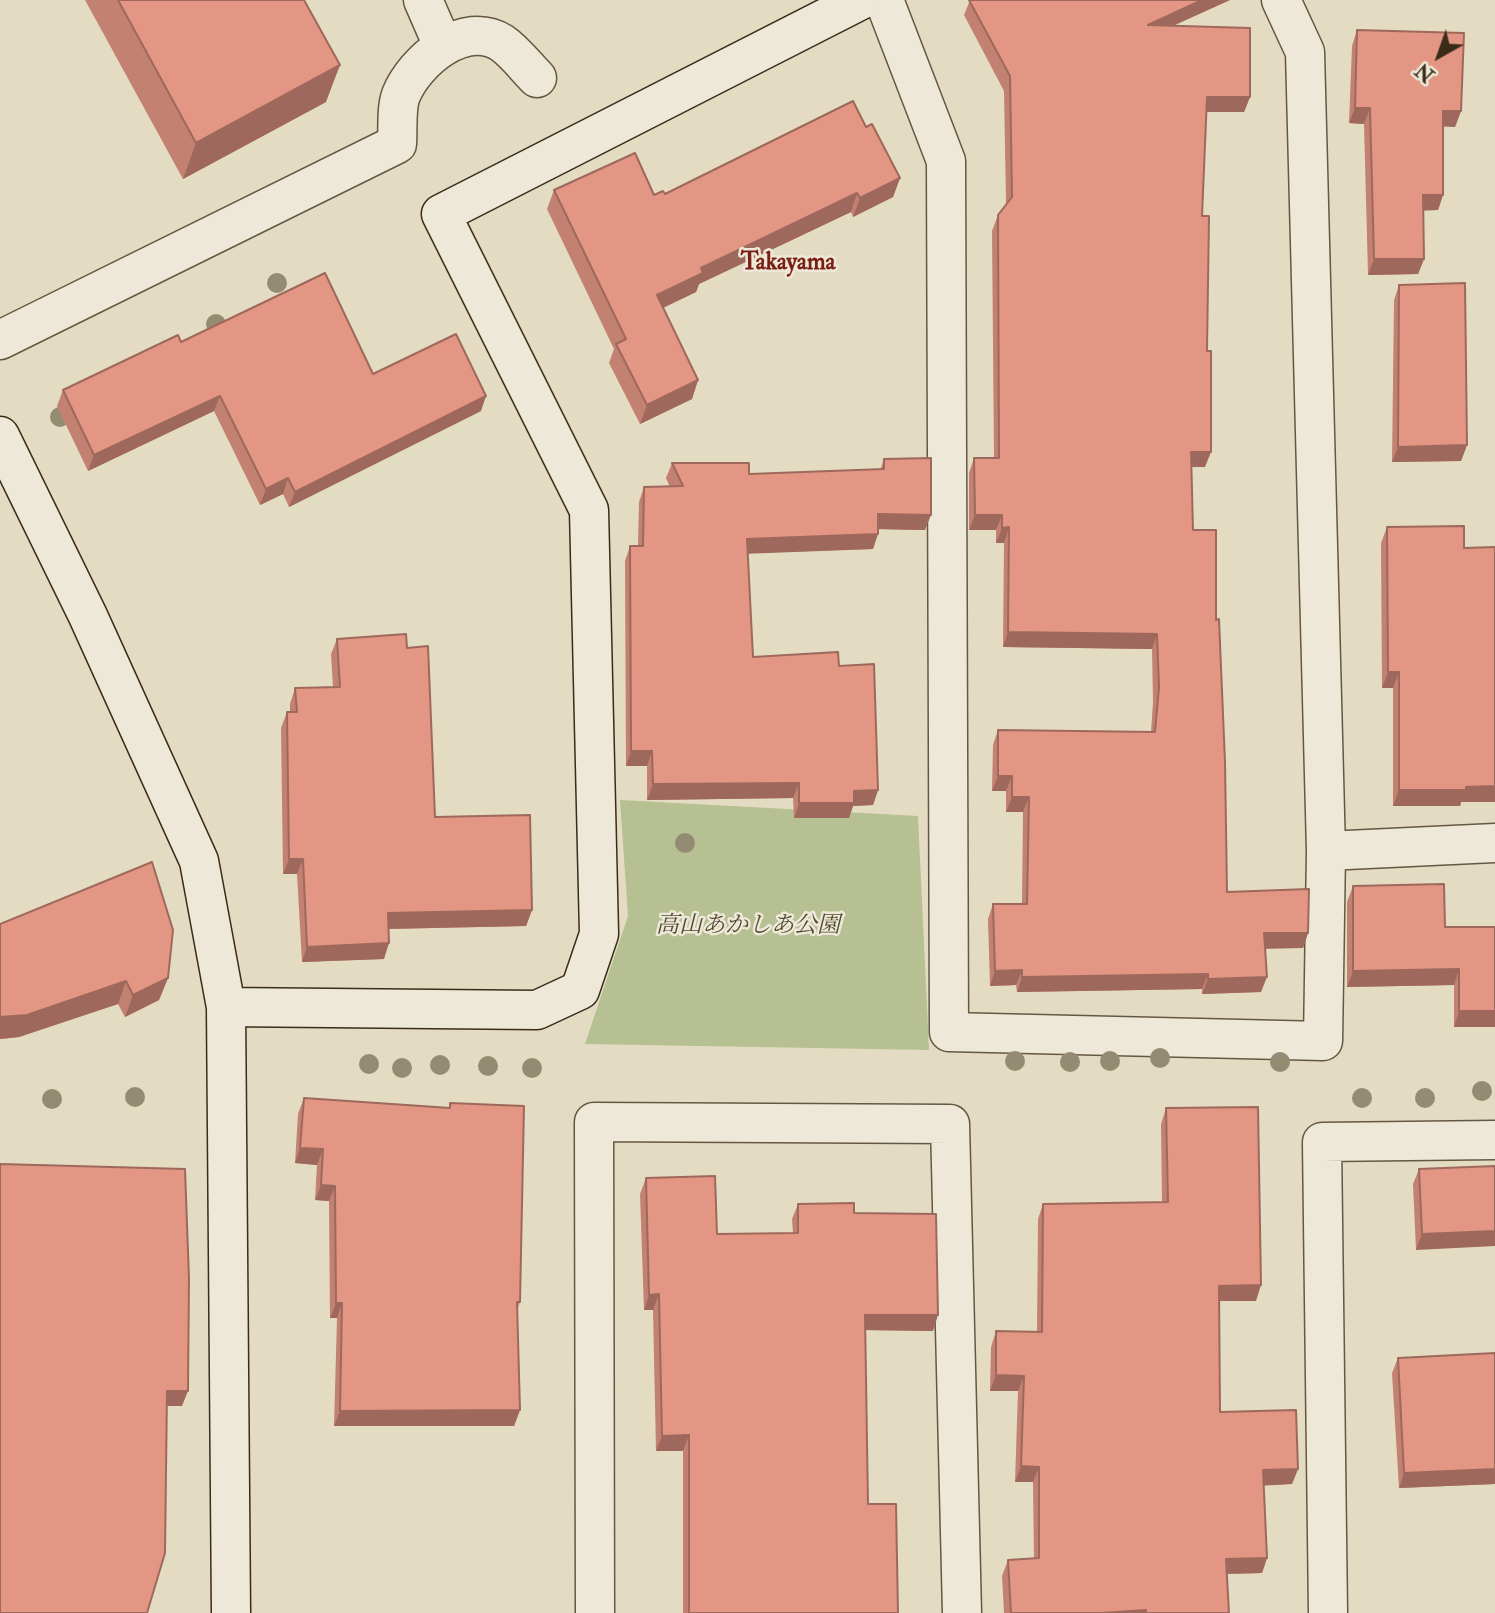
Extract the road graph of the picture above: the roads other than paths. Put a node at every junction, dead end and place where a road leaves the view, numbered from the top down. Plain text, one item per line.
1 (423, 0) edge
2 (861, 0) edge
3 (884, 0) edge
4 (1281, 0) edge
5 (443, 46) junction
6 (537, 78) dead end
7 (0, 340) edge
8 (0, 436) edge
9 (1495, 843) edge
10 (1326, 851) junction
11 (226, 1007) junction
12 (1495, 1140) edge
13 (231, 1613) edge
14 (595, 1613) edge
15 (962, 1613) edge
16 (1328, 1613) edge

1 - 5 street
2 - 11 street
3 - 10 street
4 - 10 street
5 - 6 street
5 - 7 street
8 - 11 street
9 - 10 street
11 - 13 street
12 - 16 street
14 - 15 street

